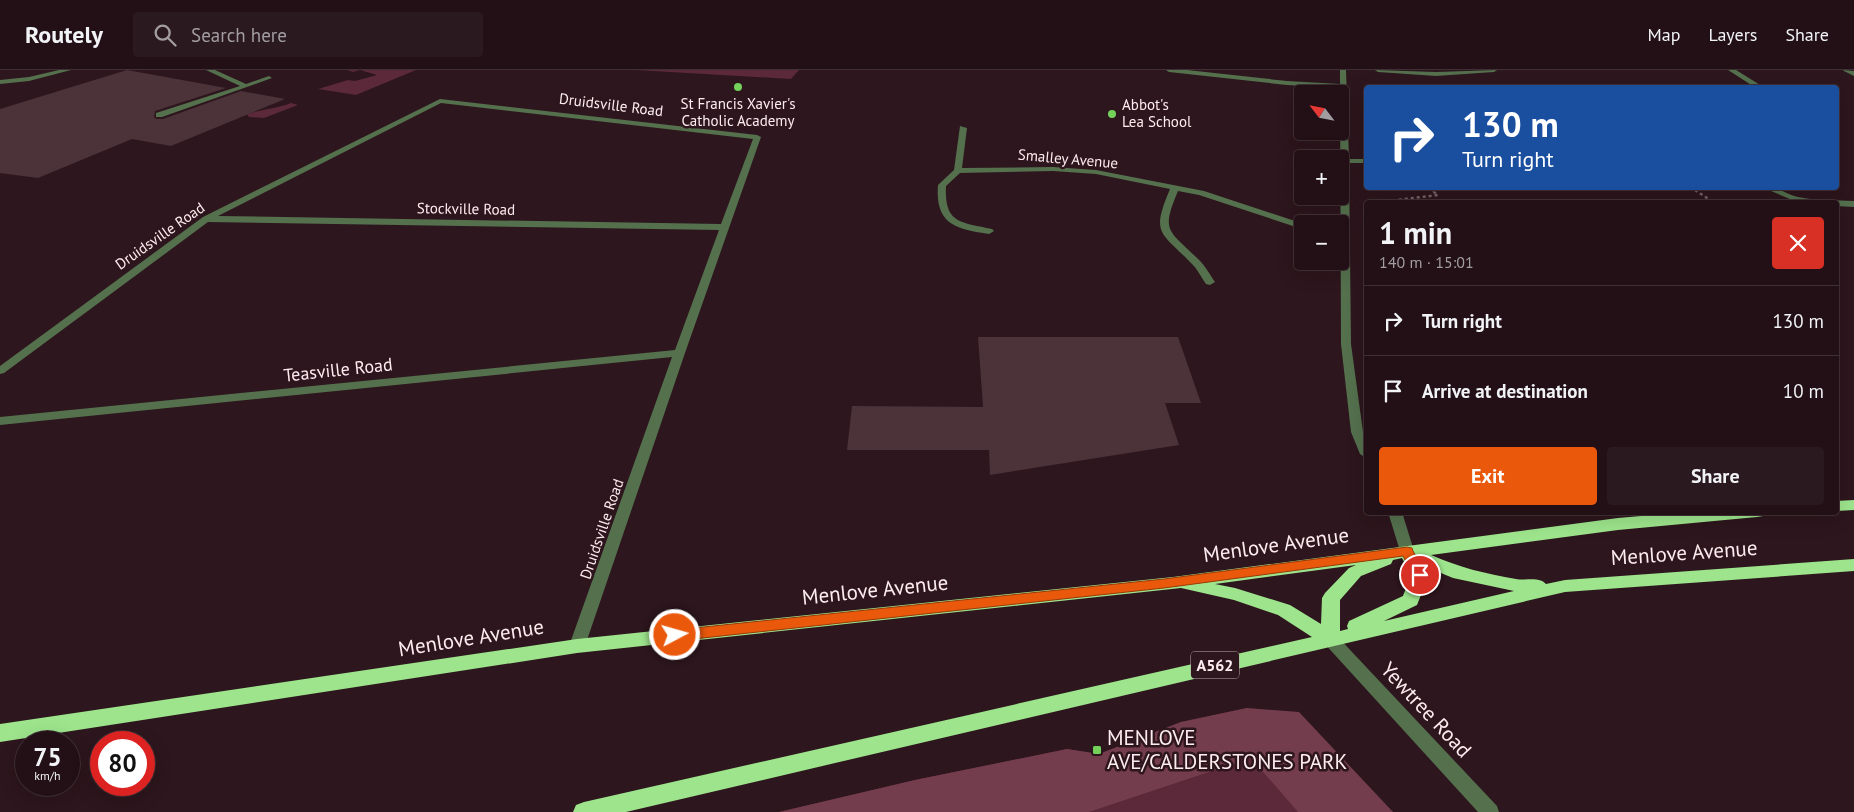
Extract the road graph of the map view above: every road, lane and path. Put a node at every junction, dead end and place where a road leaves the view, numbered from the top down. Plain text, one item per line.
1 (68, 70) edge
2 (209, 70) edge
3 (1169, 70) edge
4 (1343, 70) edge
5 (1378, 70) edge
6 (1494, 70) edge
7 (1731, 70) edge
8 (1846, 70) edge
9 (1854, 74) edge
10 (269, 78) dead end
11 (0, 82) edge
12 (1325, 85) edge
13 (1344, 85) edge
14 (1757, 85) edge
15 (246, 86) junction
16 (159, 115) dead end
17 (963, 128) dead end
18 (1349, 161) edge
19 (1364, 161) edge
20 (958, 170) junction
21 (1175, 187) junction
22 (1431, 190) edge
23 (1695, 190) edge
24 (1773, 190) edge
25 (1397, 200) edge
26 (1710, 200) edge
27 (1808, 200) edge
28 (1840, 203) edge
29 (1854, 204) edge
30 (206, 219) junction
31 (1294, 223) edge
32 (726, 227) junction
33 (990, 231) dead end
34 (1344, 270) edge
35 (1210, 282) dead end
36 (678, 353) junction
37 (0, 371) edge
38 (0, 421) edge
39 (1364, 449) edge
40 (1854, 504) edge
41 (1839, 506) edge
42 (1396, 515) edge
43 (1722, 515) edge
44 (1407, 551) junction
45 (1854, 565) edge
46 (1173, 582) junction
47 (1564, 586) junction
48 (1330, 638) junction
49 (577, 646) junction
50 (0, 733) edge
51 (584, 812) edge
52 (1490, 812) edge

1 - 11 street
2 - 15 street
3 - 12 street
4 - 13 street
5 - 6 street
7 - 14 street
8 - 9 street
10 - 15 street
15 - 16 street
17 - 20 street
18 - 19 street
20 - 21 street, Smalley Avenue
20 - 33 street
21 - 31 street, Smalley Avenue
21 - 35 street
22 - 25 path
23 - 26 path
24 - 27 street
28 - 29 street
30 - 32 street, Stockville Road
30 - 32 street, Druidsville Road
30 - 37 street, Druidsville Road
32 - 36 street, Druidsville Road
34 - 39 street
36 - 38 street, Teasville Road
36 - 49 street, Druidsville Road
40 - 41 highway
42 - 44 street
43 - 44 highway, Menlove Avenue
44 - 46 highway, Menlove Avenue
44 - 47 highway
44 - 48 highway
44 - 48 highway
45 - 47 highway, Menlove Avenue / A562
46 - 48 highway
46 - 49 highway, Menlove Avenue
47 - 48 highway, Menlove Avenue / A562
48 - 51 highway, Menlove Avenue / A562
48 - 52 street, Yewtree Road
49 - 50 highway, Menlove Avenue

